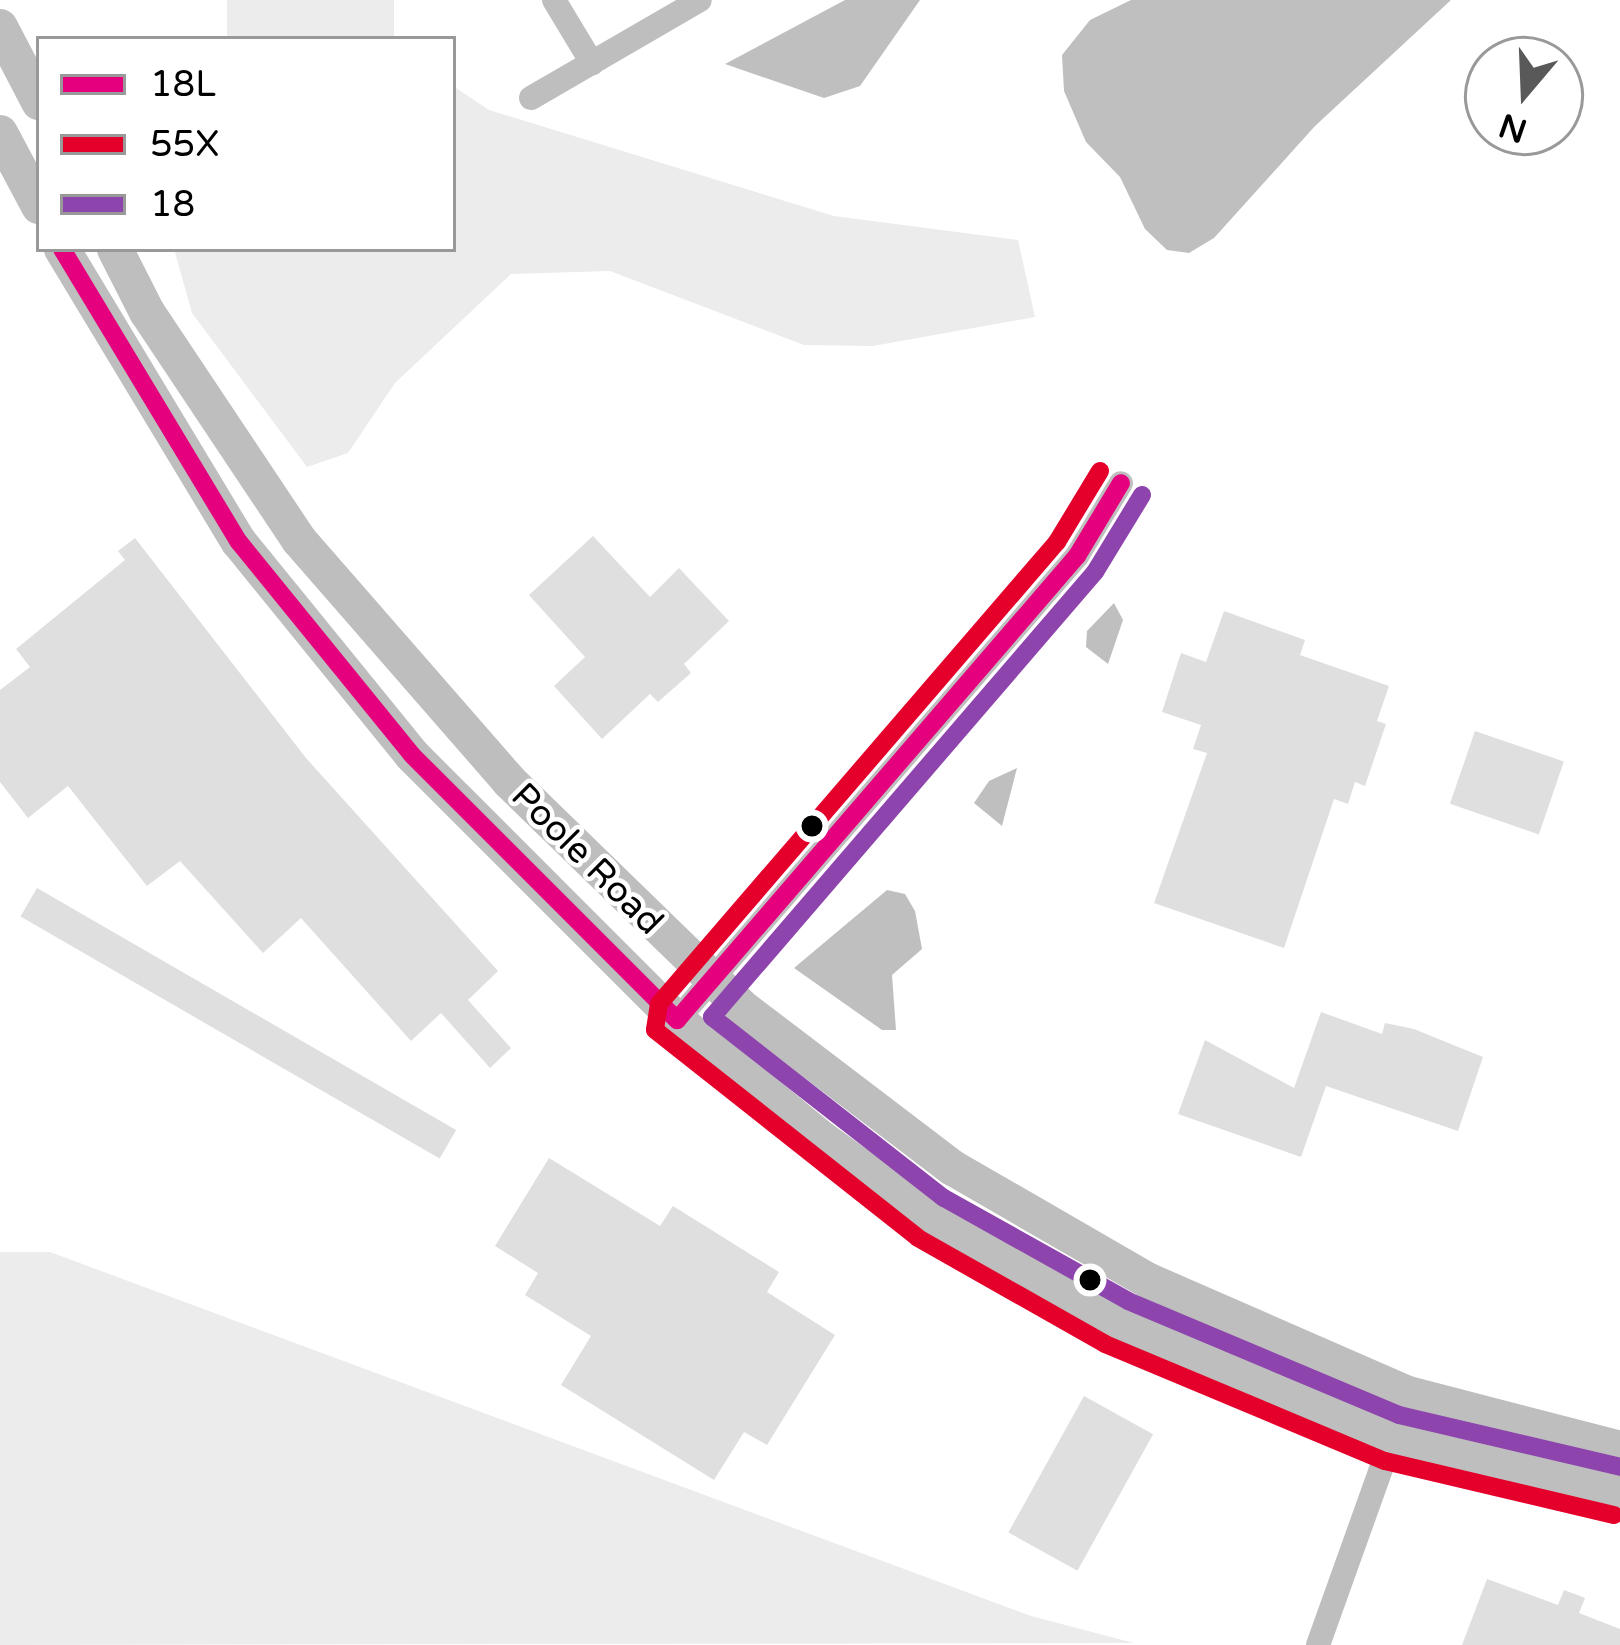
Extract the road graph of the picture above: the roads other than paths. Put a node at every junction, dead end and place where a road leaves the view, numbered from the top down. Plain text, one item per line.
1 (554, 0) edge
2 (700, 0) edge
3 (0, 27) edge
4 (592, 63) junction
5 (36, 96) edge
6 (531, 98) dead end
7 (0, 133) edge
8 (36, 200) edge
9 (64, 252) edge
10 (117, 252) edge
11 (147, 312) junction
12 (112, 343) junction
13 (1121, 483) dead end
14 (711, 982) junction
15 (677, 1020) junction
16 (1408, 1394) junction
17 (1392, 1438) junction
18 (1620, 1449) edge
19 (1620, 1492) edge
20 (1318, 1645) edge

1 - 4 street
2 - 4 street
3 - 5 main road
4 - 6 street
7 - 8 main road
9 - 12 main road, Poole Road
10 - 11 main road, Poole Road
11 - 12 main road
11 - 14 main road, Poole Road
12 - 15 main road, Poole Road
13 - 14 street
14 - 15 street
14 - 16 main road, Poole Road
15 - 17 main road, Poole Road
16 - 17 street
16 - 18 main road, Poole Road
17 - 19 main road, Poole Road
17 - 20 street

